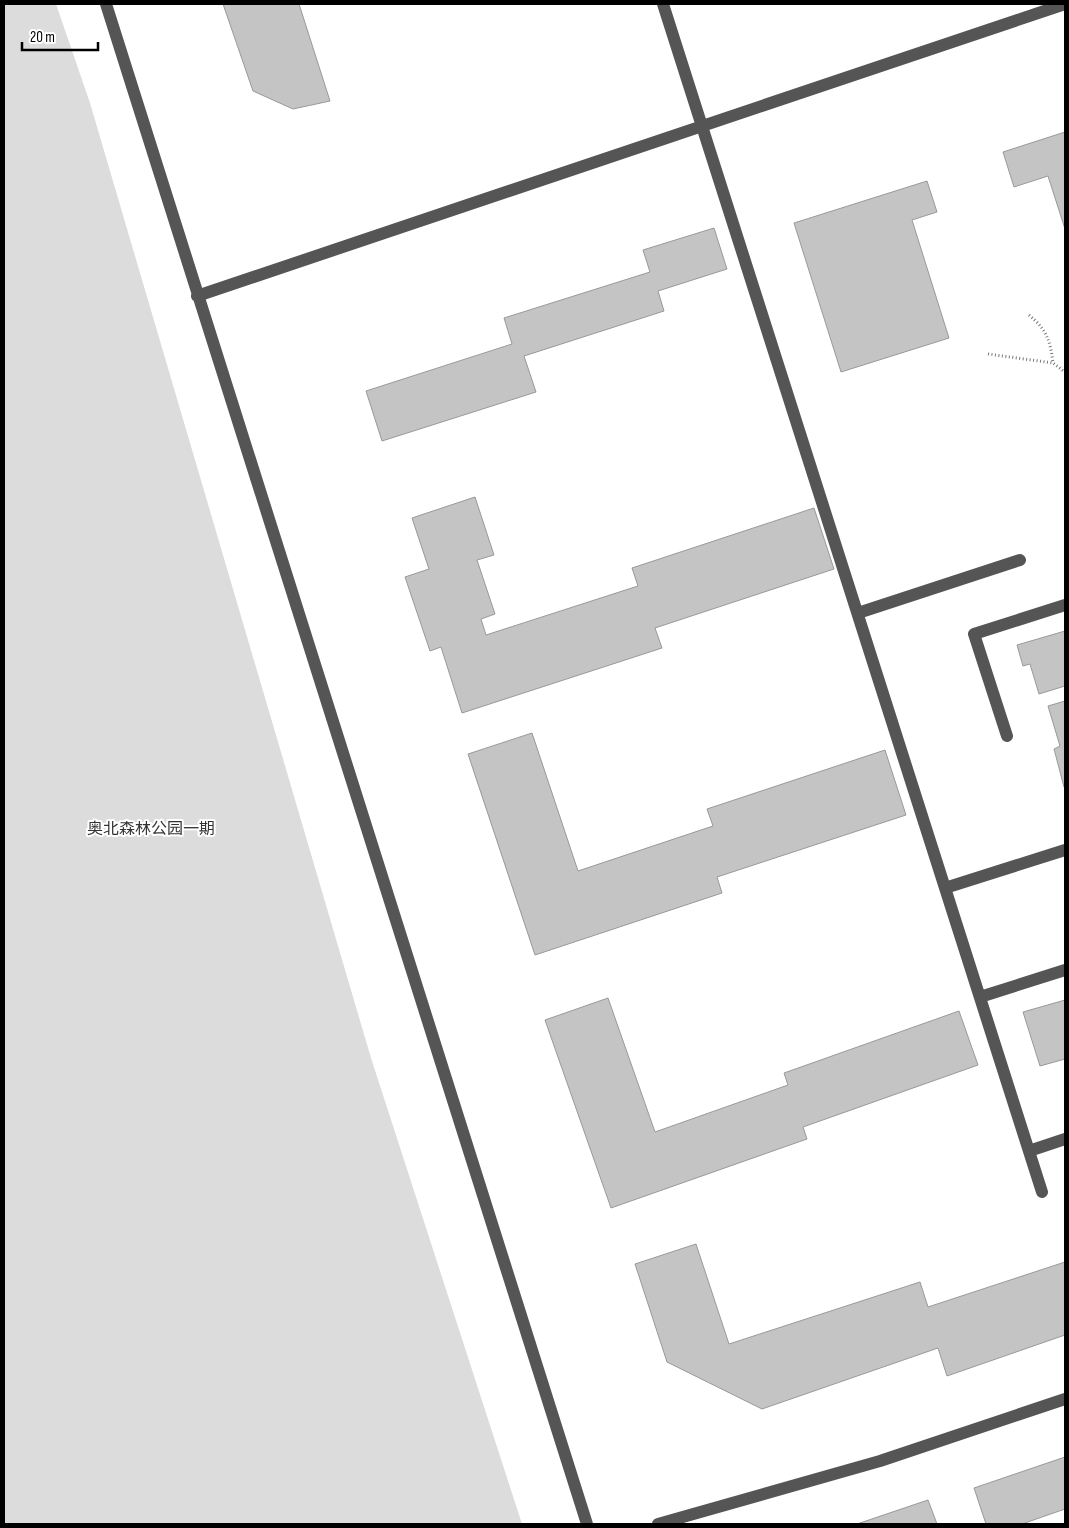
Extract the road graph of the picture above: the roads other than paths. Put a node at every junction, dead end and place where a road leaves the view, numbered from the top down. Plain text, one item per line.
1 (106, 4) edge
2 (663, 4) edge
3 (1065, 4) edge
4 (703, 126) junction
5 (197, 296) junction
6 (1020, 560) dead end
7 (1065, 605) edge
8 (858, 613) junction
9 (1007, 736) dead end
10 (1065, 850) edge
11 (946, 888) junction
12 (1065, 970) edge
13 (980, 997) junction
14 (1065, 1139) edge
15 (1029, 1152) junction
16 (1042, 1192) dead end
17 (1065, 1399) edge
18 (587, 1524) edge
19 (658, 1524) edge

1 - 5 street
2 - 4 street
3 - 4 street
4 - 5 street
4 - 8 street
5 - 18 street
6 - 8 street
7 - 9 street
8 - 11 street
10 - 11 street
11 - 13 street
12 - 13 street
13 - 15 street
14 - 15 street
15 - 16 street
17 - 19 street

